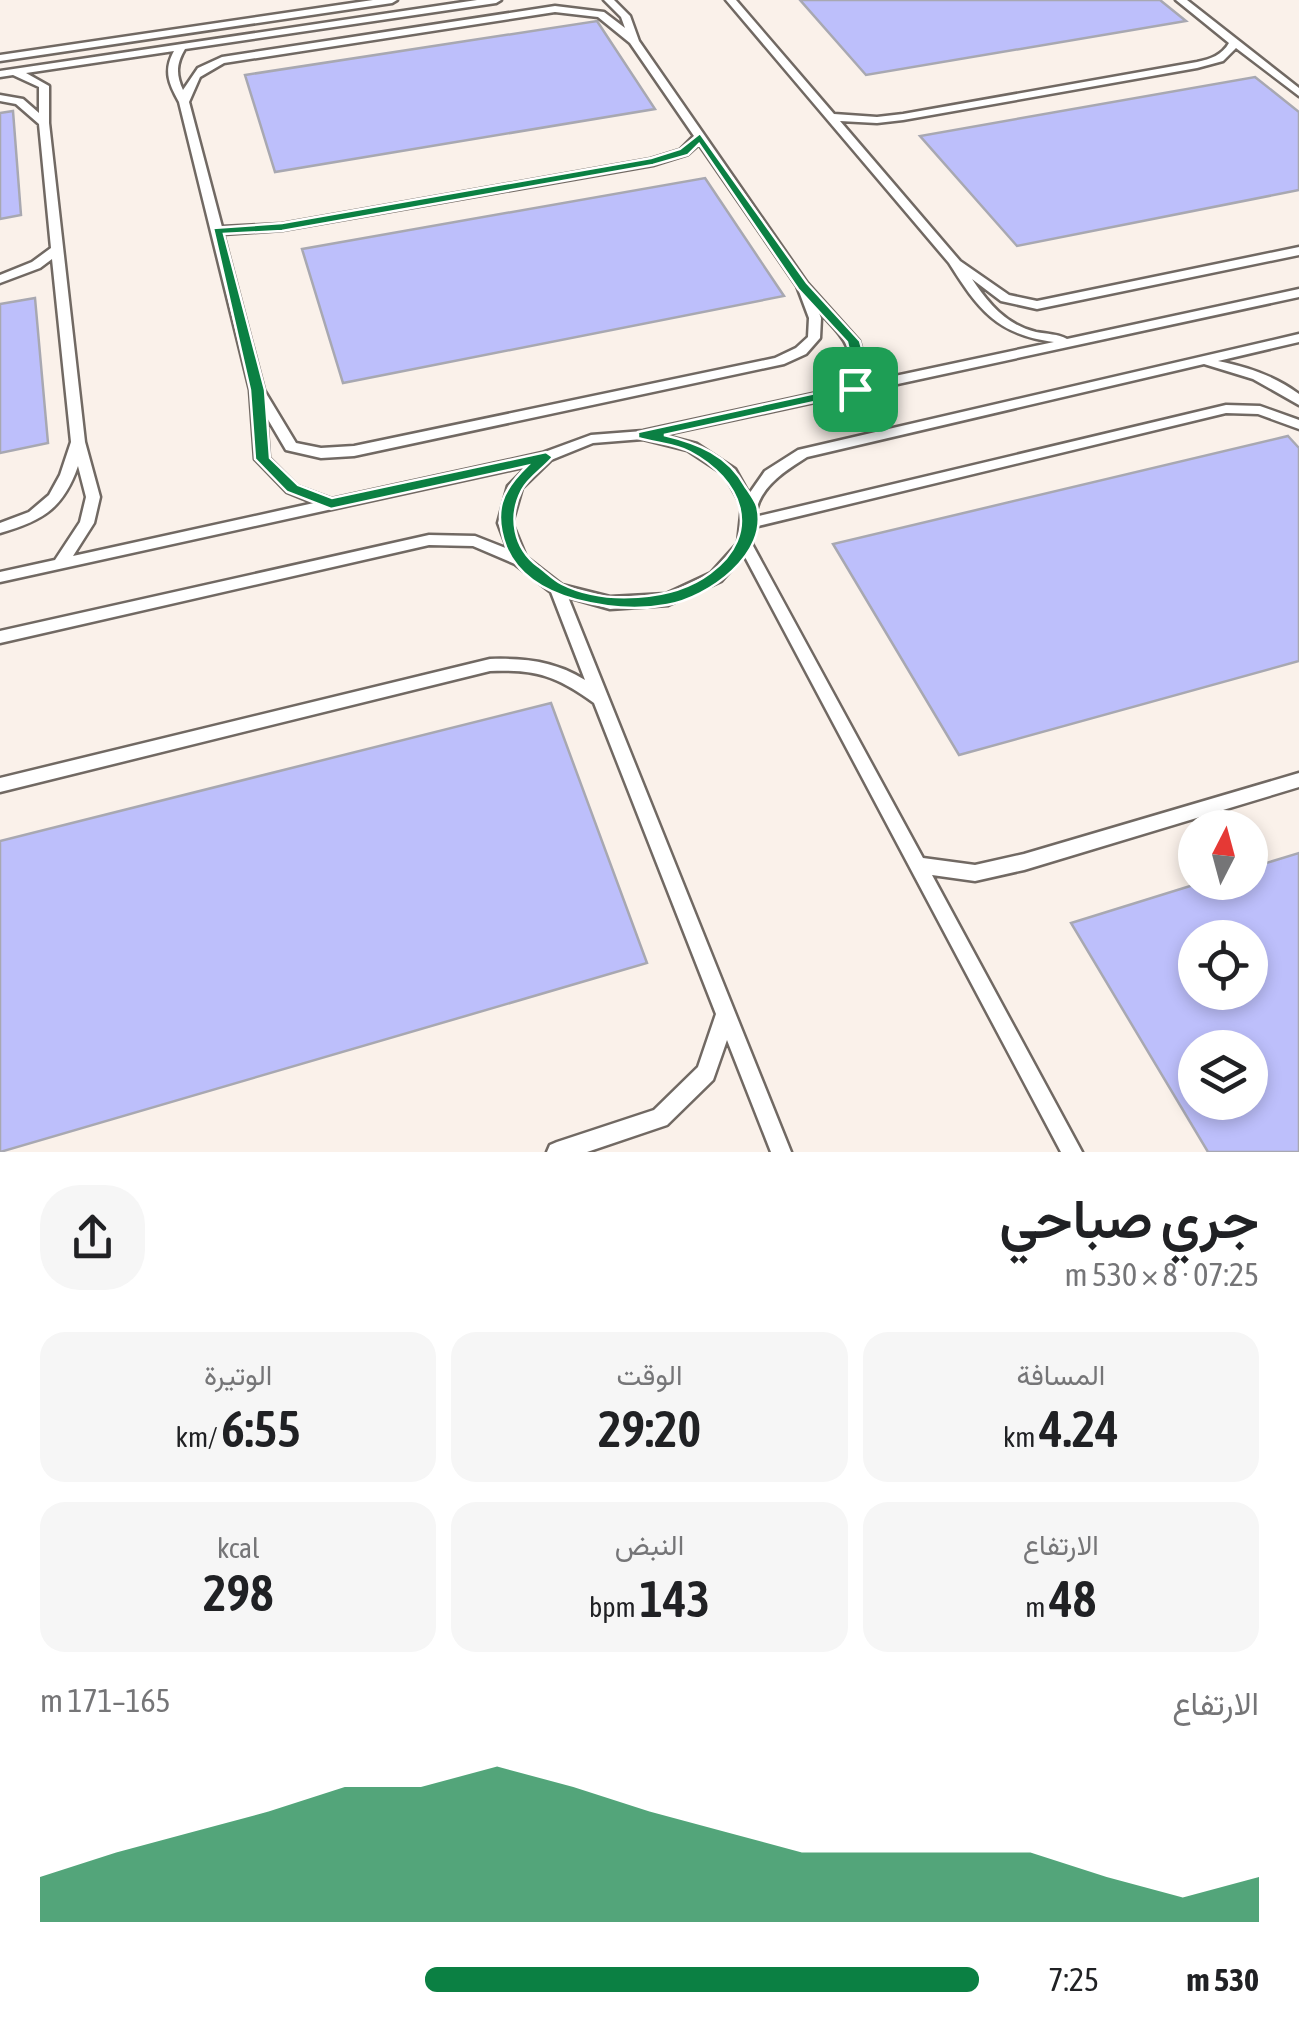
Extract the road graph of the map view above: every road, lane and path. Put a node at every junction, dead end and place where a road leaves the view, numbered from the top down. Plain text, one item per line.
1 (392, 0) edge
2 (496, 0) edge
3 (609, 0) edge
4 (731, 0) edge
5 (745, 0) edge
6 (1181, 0) edge
7 (747, 15) junction
8 (634, 40) junction
9 (1234, 42) junction
10 (181, 47) junction
11 (0, 58) edge
12 (7, 73) edge
13 (1299, 93) edge
14 (0, 98) edge
15 (184, 102) junction
16 (833, 116) junction
17 (44, 124) junction
18 (700, 137) junction
19 (217, 231) junction
20 (58, 249) junction
21 (1299, 251) edge
22 (954, 261) junction
23 (0, 279) edge
24 (803, 286) junction
25 (1299, 293) edge
26 (1299, 338) edge
27 (1080, 340) junction
28 (1201, 361) junction
29 (855, 389) junction
30 (258, 390) junction
31 (1299, 401) edge
32 (1299, 426) edge
33 (643, 435) junction
34 (78, 442) junction
35 (546, 457) junction
36 (331, 504) junction
37 (749, 506) junction
38 (749, 523) junction
39 (0, 528) edge
40 (745, 544) junction
41 (520, 560) junction
42 (60, 564) junction
43 (0, 577) edge
44 (557, 589) junction
45 (0, 637) edge
46 (600, 699) junction
47 (1299, 780) edge
48 (0, 785) edge
49 (917, 865) junction
50 (726, 1014) junction
51 (557, 1152) edge
52 (781, 1152) edge
53 (1072, 1152) edge

1 - 11 lane
2 - 10 lane
3 - 8 lane
4 - 7 lane
5 - 7 lane
6 - 9 lane
7 - 16 lane
8 - 15 lane
8 - 18 lane
9 - 13 lane
9 - 16 lane
10 - 12 lane
10 - 15 lane
12 - 17 lane
14 - 17 lane
15 - 19 lane
16 - 22 lane
17 - 20 lane
18 - 19 lane
18 - 24 lane
19 - 30 lane
20 - 23 lane
20 - 34 lane
21 - 22 lane
22 - 27 lane
24 - 29 lane
24 - 30 lane
25 - 27 lane
26 - 28 lane
27 - 29 lane
28 - 31 lane
28 - 37 lane
29 - 33 lane
30 - 36 lane
32 - 38 lane
33 - 35 lane
33 - 37 lane
34 - 39 lane
34 - 42 lane
35 - 36 lane
35 - 41 lane
36 - 42 lane
37 - 38 lane
38 - 40 lane
40 - 44 lane
40 - 49 lane
41 - 44 lane
41 - 45 lane
42 - 43 lane
44 - 46 lane
46 - 48 lane
46 - 50 lane
47 - 49 lane
49 - 53 lane
50 - 51 lane
50 - 52 lane

